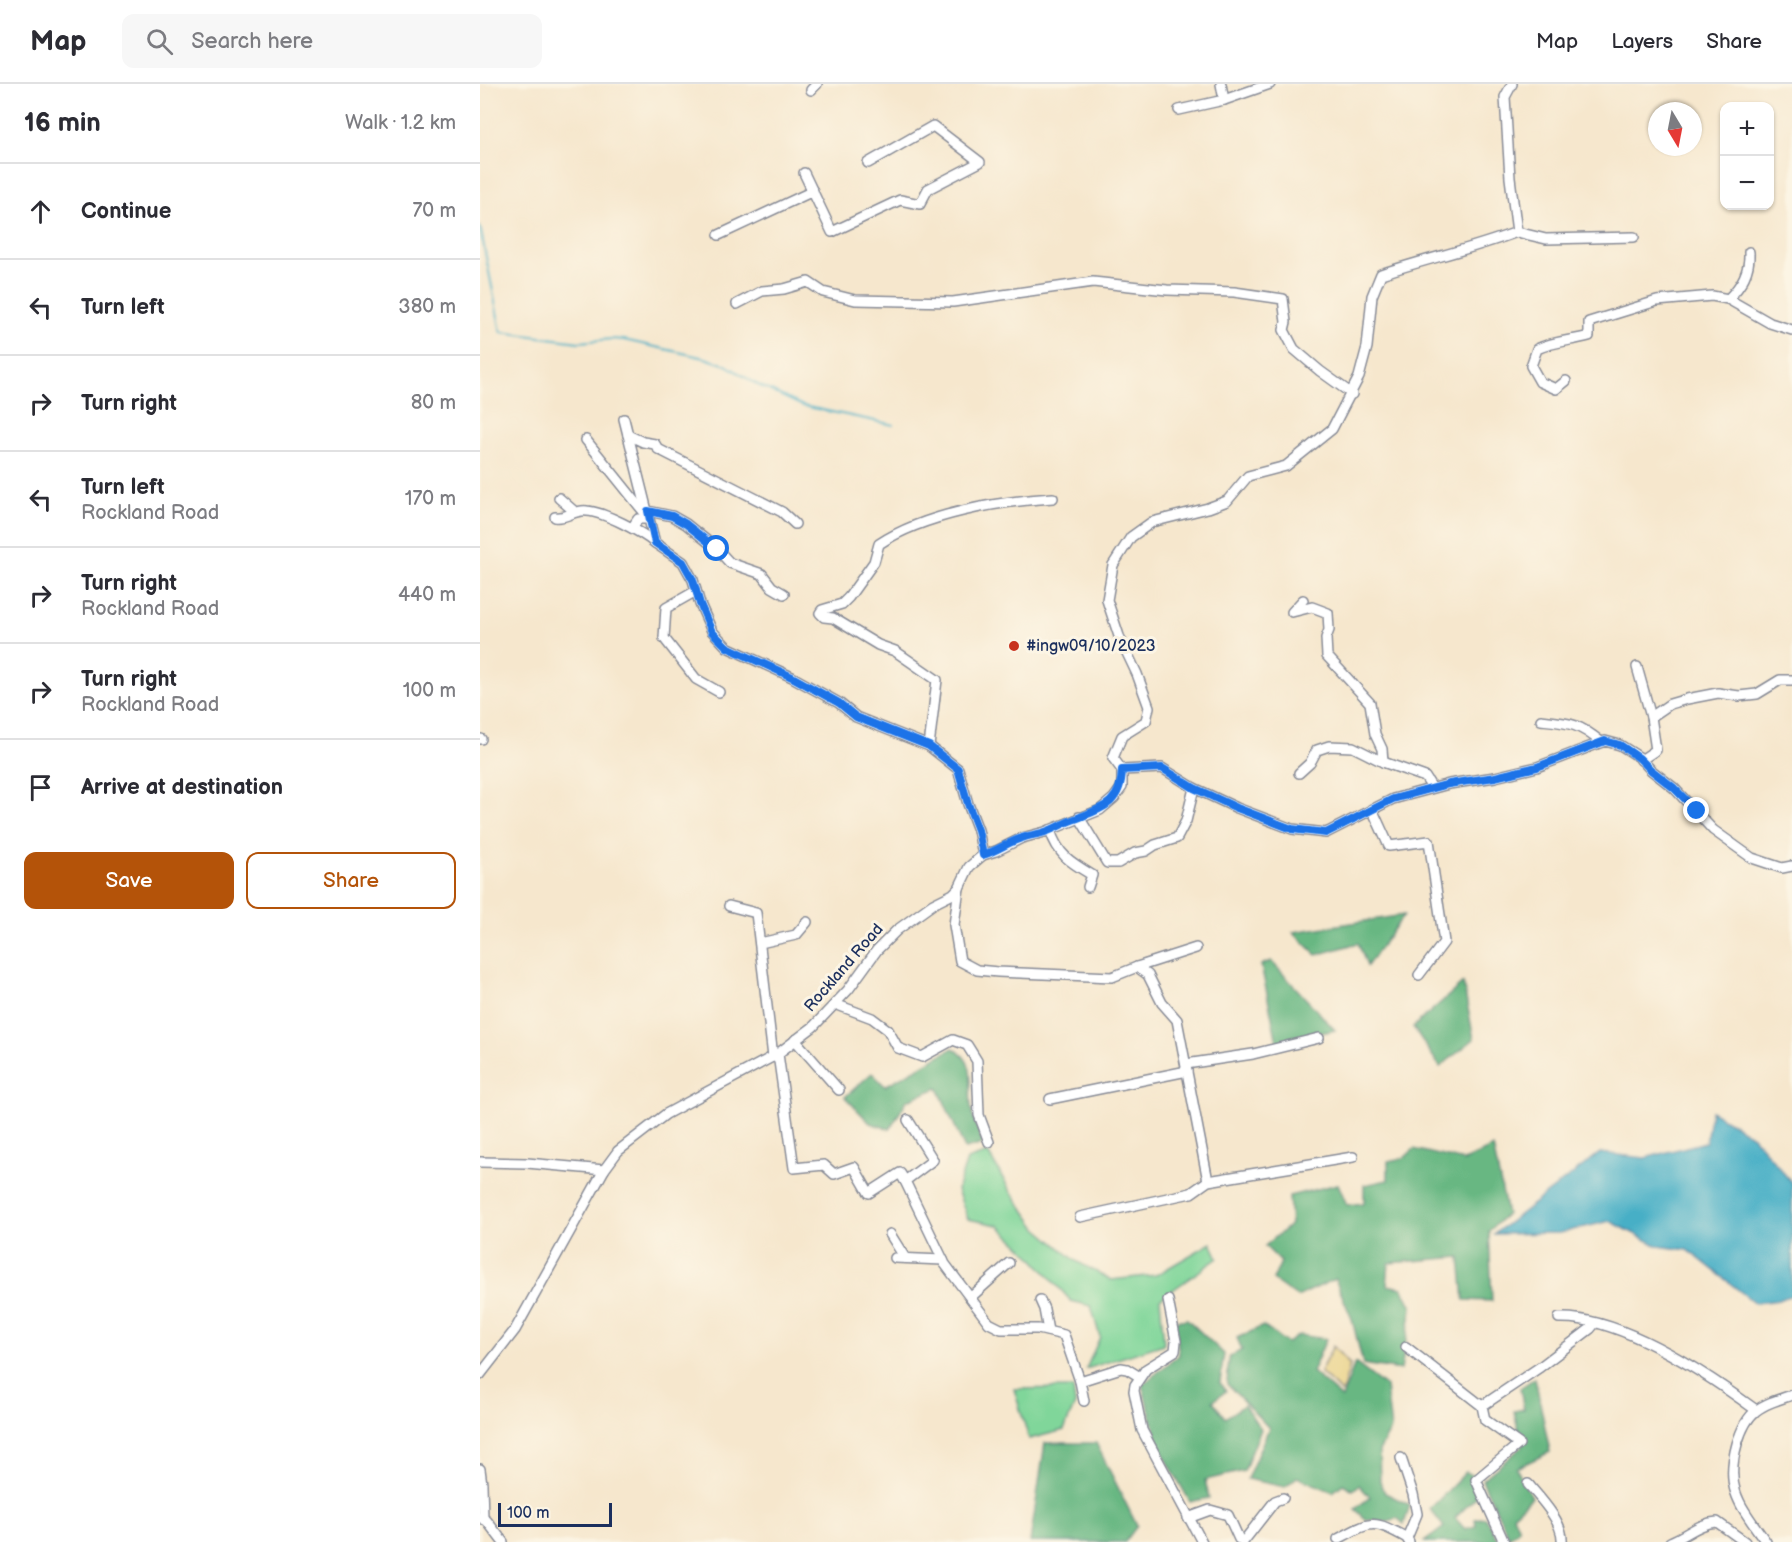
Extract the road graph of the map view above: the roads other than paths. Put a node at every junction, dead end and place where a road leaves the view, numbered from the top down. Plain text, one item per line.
1 (1221, 84) edge
2 (1270, 84) edge
3 (1512, 84) edge
4 (1224, 100) junction
5 (1179, 110) dead end
6 (868, 163) dead end
7 (804, 173) dead end
8 (813, 191) junction
9 (1517, 232) junction
10 (719, 235) dead end
11 (1634, 237) dead end
12 (1749, 252) dead end
13 (1728, 299) junction
14 (737, 304) dead end
15 (1792, 330) edge
16 (1566, 381) dead end
17 (1352, 394) junction
18 (624, 418) dead end
19 (628, 435) junction
20 (586, 440) dead end
21 (560, 498) dead end
22 (1053, 498) dead end
23 (575, 512) junction
24 (649, 515) junction
25 (555, 517) dead end
26 (795, 524) dead end
27 (632, 528) junction
28 (655, 543) junction
29 (696, 591) junction
30 (784, 594) dead end
31 (1303, 600) dead end
32 (1636, 667) dead end
33 (1792, 680) edge
34 (719, 692) dead end
35 (1651, 717) junction
36 (1541, 720) dead end
37 (1601, 741) junction
38 (929, 746) junction
39 (1641, 760) junction
40 (1383, 762) junction
41 (1122, 770) junction
42 (1299, 773) dead end
43 (1194, 788) junction
44 (1432, 788) junction
45 (1372, 809) junction
46 (1079, 817) junction
47 (1050, 830) junction
48 (983, 855) junction
49 (1792, 866) edge
50 (1088, 887) dead end
51 (959, 888) junction
52 (729, 906) dead end
53 (807, 922) dead end
54 (759, 943) junction
55 (1196, 948) dead end
56 (1137, 967) junction
57 (1419, 975) dead end
58 (834, 1004) junction
59 (1319, 1038) dead end
60 (795, 1040) junction
61 (775, 1055) junction
62 (1187, 1067) junction
63 (838, 1090) dead end
64 (1050, 1098) dead end
65 (908, 1120) dead end
66 (989, 1142) dead end
67 (480, 1162) edge
68 (604, 1170) junction
69 (905, 1181) junction
70 (1208, 1181) junction
71 (1080, 1217) dead end
72 (890, 1234) dead end
73 (894, 1258) dead end
74 (905, 1258) junction
75 (943, 1260) junction
76 (1009, 1263) dead end
77 (971, 1297) junction
78 (1040, 1300) dead end
79 (1168, 1300) dead end
80 (1559, 1318) dead end
81 (1595, 1323) junction
82 (1048, 1331) junction
83 (1406, 1347) dead end
84 (480, 1375) edge
85 (1140, 1377) junction
86 (1080, 1381) junction
87 (1792, 1395) edge
88 (1084, 1401) dead end
89 (1482, 1406) junction
90 (1756, 1410) junction
91 (1401, 1458) dead end
92 (480, 1469) edge
93 (1528, 1484) dead end
94 (1283, 1498) dead end
95 (481, 1518) edge
96 (1188, 1518) junction
97 (1338, 1539) dead end
98 (1408, 1540) edge
99 (503, 1542) edge
100 (1202, 1542) edge
101 (1243, 1542) edge
102 (1504, 1542) edge
103 (1562, 1542) edge
104 (1670, 1542) edge
105 (1745, 1542) edge
106 (1766, 1542) edge

1 - 4 street
2 - 4 street
3 - 9 street
4 - 5 street
6 - 8 street
7 - 8 street
8 - 10 street
9 - 11 street
9 - 17 street
12 - 13 street
13 - 15 street
13 - 16 street
14 - 17 street
17 - 41 street
18 - 19 street
19 - 24 street
19 - 26 street
20 - 24 street
21 - 23 street
22 - 38 street
23 - 25 street
23 - 27 street
24 - 27 street
24 - 28 street
24 - 30 street
27 - 28 street
28 - 29 street
29 - 34 street
29 - 38 street
31 - 40 street
32 - 35 street
33 - 35 street
35 - 39 street
36 - 37 street
37 - 39 street
37 - 44 street
38 - 48 street
39 - 49 street
40 - 42 street
40 - 44 street
41 - 43 street
41 - 46 street, Rockland Road
43 - 45 street
43 - 46 street
44 - 45 street
45 - 57 street
46 - 47 street, Rockland Road
47 - 48 street, Rockland Road
47 - 50 street
48 - 51 street, Rockland Road
51 - 56 street
51 - 58 street, Rockland Road
52 - 54 street
53 - 54 street
54 - 61 street
55 - 56 street
56 - 62 street
58 - 60 street, Rockland Road
58 - 66 street
59 - 62 street
60 - 61 street, Rockland Road
60 - 63 street
61 - 68 street, Rockland Road
61 - 69 street
62 - 64 street
62 - 70 street
65 - 69 street
67 - 68 street
68 - 84 street, Rockland Road
69 - 75 street
70 - 70 street
70 - 71 street
72 - 74 street
73 - 74 street
74 - 75 street
75 - 77 street
76 - 77 street
77 - 82 street
78 - 82 street
79 - 85 street
80 - 81 street
81 - 89 street
81 - 90 street
82 - 86 street
83 - 89 street
85 - 86 street
85 - 96 street
86 - 88 street
87 - 90 street
89 - 102 street
90 - 106 street
91 - 98 street
92 - 95 street
93 - 103 street
94 - 101 street
95 - 99 street
96 - 100 street
96 - 101 street
97 - 98 street
104 - 105 street

